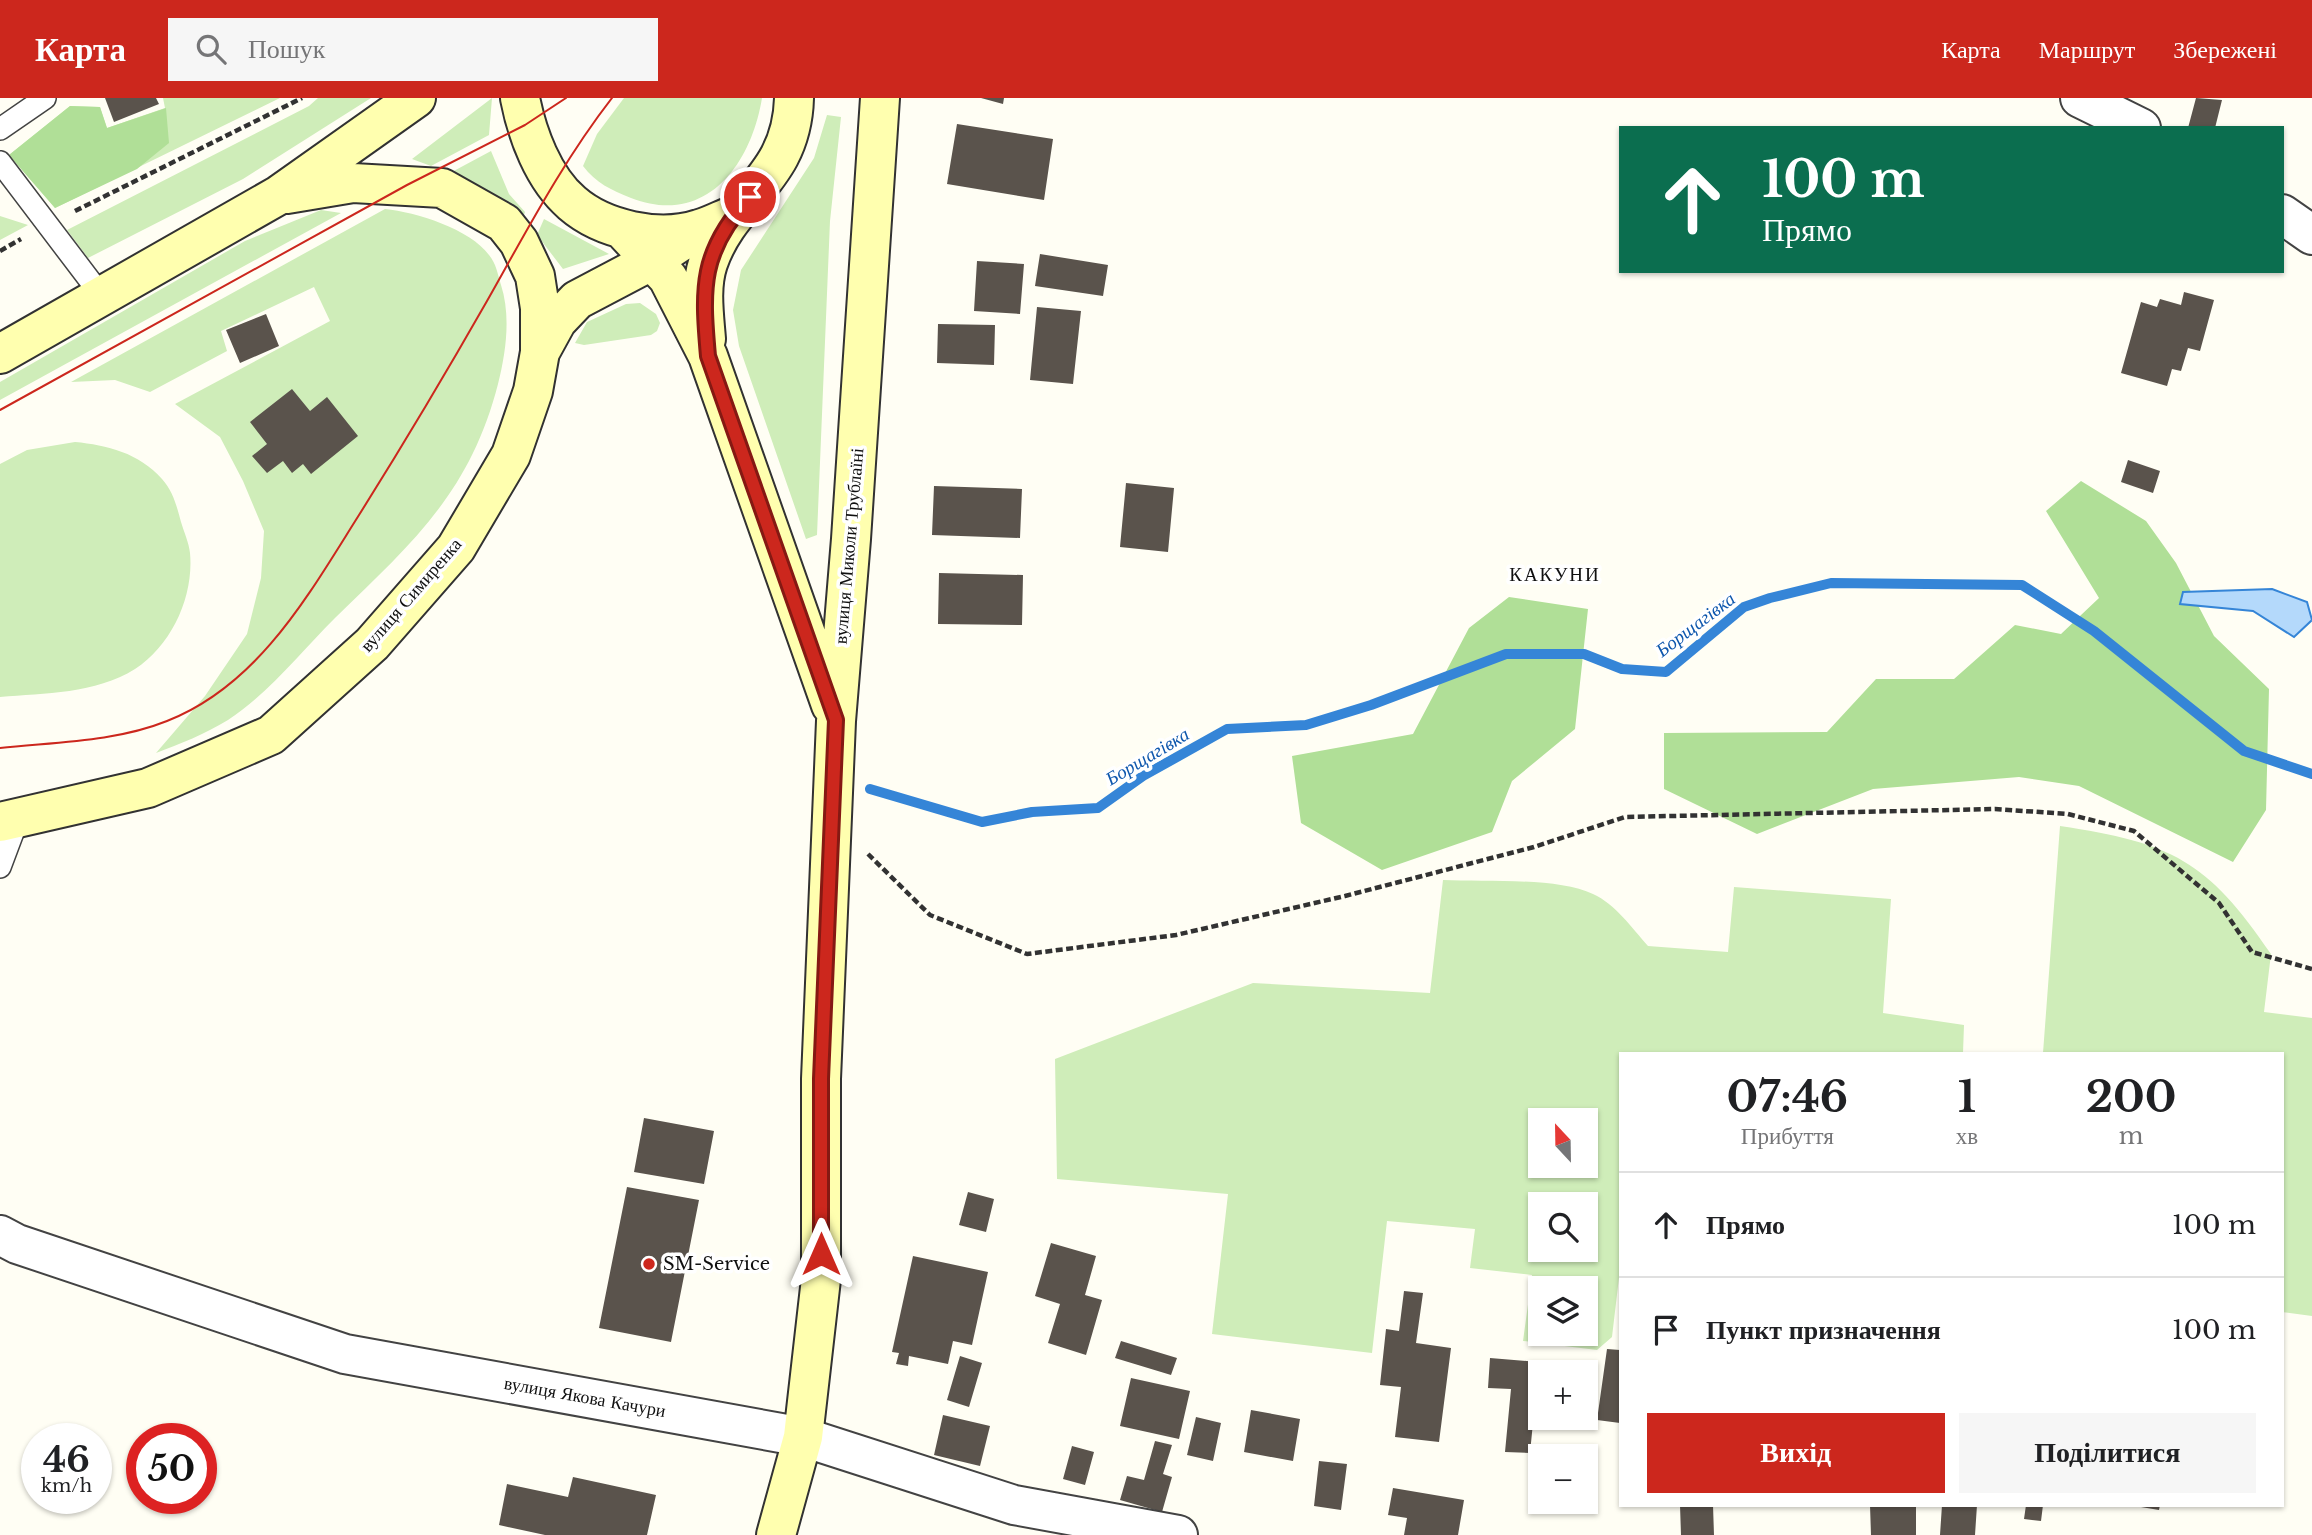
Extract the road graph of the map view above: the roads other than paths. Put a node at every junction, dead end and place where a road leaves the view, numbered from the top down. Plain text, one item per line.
1 (45, 98) edge
2 (416, 98) edge
3 (520, 98) edge
4 (794, 98) edge
5 (880, 98) edge
6 (2080, 98) edge
7 (2136, 126) edge
8 (0, 129) edge
9 (0, 162) edge
10 (279, 195) junction
11 (734, 215) junction
12 (2284, 215) edge
13 (622, 229) junction
14 (698, 230) junction
15 (2312, 235) edge
16 (653, 260) junction
17 (101, 295) junction
18 (540, 352) junction
19 (0, 354) edge
20 (708, 356) junction
21 (836, 720) junction
22 (9, 820) edge
23 (0, 867) edge
24 (0, 1235) edge
25 (803, 1437) junction
26 (776, 1535) edge
27 (1178, 1535) edge

1 - 8 lane
2 - 10 street
3 - 13 street
4 - 11 street
5 - 21 street, вулиця Миколи Трублаїні
6 - 7 street
9 - 17 lane
10 - 17 street
10 - 18 street
11 - 14 street
11 - 20 street
12 - 15 street
13 - 14 street
13 - 16 street
14 - 16 street, вулиця Симиренка
16 - 18 street, вулиця Симиренка
16 - 20 street
17 - 19 street
18 - 22 street, вулиця Симиренка
20 - 21 street
21 - 25 street, вулиця Миколи Трублаїні
22 - 23 lane
24 - 25 street, вулиця Якова Качури
25 - 26 street, вулиця Миколи Трублаїні
25 - 27 street, вулиця Якова Качури

